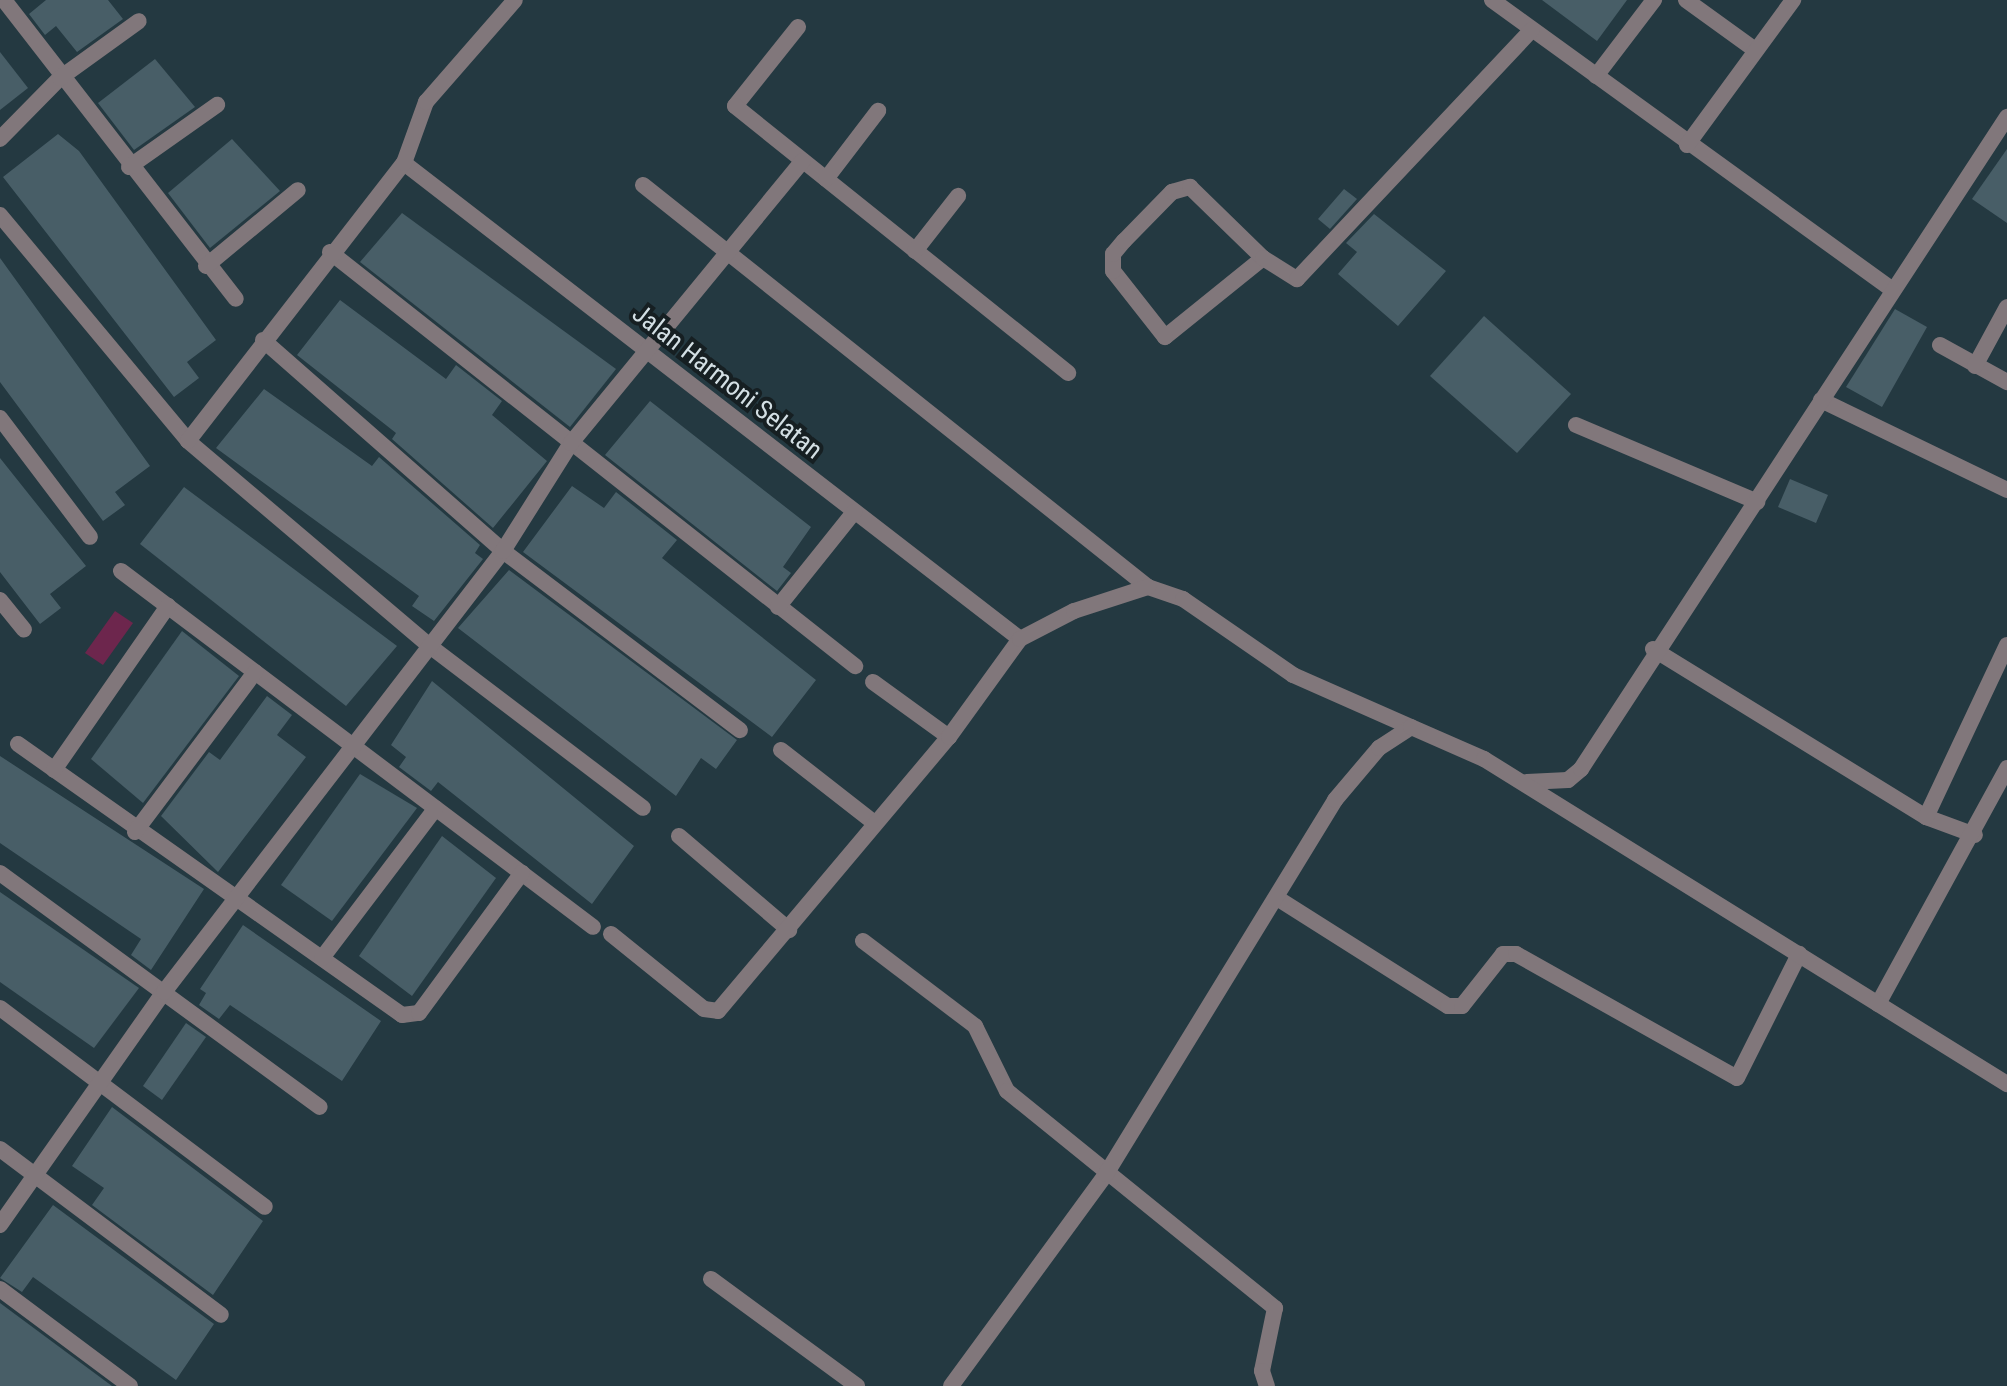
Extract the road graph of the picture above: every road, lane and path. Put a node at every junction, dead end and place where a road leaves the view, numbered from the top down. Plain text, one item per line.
1 (4, 0) edge
2 (515, 0) edge
3 (1492, 0) edge
4 (1654, 0) edge
5 (1686, 0) edge
6 (1793, 0) edge
7 (139, 21) dead end
8 (798, 27) dead end
9 (1532, 30) junction
10 (1755, 50) junction
11 (1596, 76) junction
12 (60, 78) junction
13 (217, 105) dead end
14 (878, 111) dead end
15 (2007, 117) edge
16 (0, 139) edge
17 (1687, 145) junction
18 (803, 161) junction
19 (404, 163) junction
20 (129, 167) junction
21 (826, 179) junction
22 (643, 185) dead end
23 (298, 190) dead end
24 (958, 196) dead end
25 (0, 215) edge
26 (915, 251) junction
27 (330, 252) junction
28 (727, 254) junction
29 (1263, 258) junction
30 (206, 266) junction
31 (1891, 289) junction
32 (236, 299) dead end
33 (2007, 307) edge
34 (263, 340) junction
35 (1940, 345) dead end
36 (649, 350) junction
37 (1975, 366) junction
38 (1068, 373) dead end
39 (2007, 382) edge
40 (1821, 400) junction
41 (0, 418) edge
42 (1576, 425) dead end
43 (188, 441) junction
44 (571, 443) junction
45 (2007, 490) edge
46 (1757, 502) junction
47 (854, 512) junction
48 (90, 537) dead end
49 (503, 551) junction
50 (121, 571) dead end
51 (1148, 587) junction
52 (0, 600) edge
53 (168, 606) junction
54 (778, 607) junction
55 (24, 630) dead end
56 (1020, 639) junction
57 (2007, 645) edge
58 (431, 647) junction
59 (1653, 649) junction
60 (855, 666) dead end
61 (255, 672) junction
62 (873, 682) dead end
63 (1411, 727) junction
64 (740, 730) dead end
65 (949, 737) junction
66 (18, 744) dead end
67 (355, 747) junction
68 (781, 750) dead end
69 (2007, 768) edge
70 (54, 770) junction
71 (1517, 781) junction
72 (436, 808) junction
73 (643, 808) dead end
74 (1926, 817) junction
75 (872, 821) junction
76 (135, 832) junction
77 (1975, 835) junction
78 (679, 836) dead end
79 (0, 873) edge
80 (522, 873) junction
81 (1277, 898) junction
82 (238, 901) junction
83 (593, 927) dead end
84 (789, 930) junction
85 (611, 934) dead end
86 (863, 941) dead end
87 (1799, 954) junction
88 (322, 958) junction
89 (164, 992) junction
90 (1878, 1004) junction
91 (0, 1008) edge
92 (2007, 1084) edge
93 (104, 1086) junction
94 (320, 1107) dead end
95 (0, 1149) edge
96 (1106, 1174) junction
97 (36, 1176) junction
98 (265, 1207) dead end
99 (0, 1225) edge
100 (711, 1279) dead end
101 (0, 1289) edge
102 (221, 1315) dead end
103 (130, 1386) edge
104 (857, 1386) edge
105 (951, 1386) edge
106 (1267, 1386) edge

1 - 12 street
2 - 19 street
3 - 9 street
4 - 11 street
5 - 10 street
6 - 10 street
7 - 12 street
8 - 18 street
9 - 11 street
9 - 29 street
10 - 17 street
11 - 17 street
12 - 16 street
12 - 20 street
13 - 20 street
14 - 21 street
15 - 31 street
17 - 31 street
18 - 21 street
18 - 28 street
19 - 27 street
19 - 36 street, Jalan Harmoni Selatan
20 - 30 street
21 - 26 street
22 - 28 street
23 - 30 street
24 - 26 street
25 - 43 street
26 - 38 street
27 - 34 street
27 - 44 street
28 - 36 street
28 - 51 street
29 - 29 street
30 - 32 street
31 - 40 street
33 - 37 street
34 - 43 street
34 - 49 street
35 - 37 street
36 - 44 street
36 - 47 street, Jalan Harmoni Selatan
37 - 39 street
40 - 45 street
40 - 46 street
41 - 48 street
42 - 46 street
43 - 58 street
44 - 49 street
44 - 54 street
46 - 59 street
47 - 54 street
47 - 56 street, Jalan Harmoni Selatan
49 - 58 street
49 - 64 street
50 - 53 street
51 - 56 street
51 - 63 street
52 - 55 street
53 - 61 street
53 - 70 street
54 - 60 street
56 - 65 street
57 - 74 street
58 - 67 street
58 - 73 street
59 - 71 street
59 - 74 street
61 - 67 street
61 - 76 street
62 - 65 street
63 - 71 street
63 - 81 street
65 - 75 street
66 - 70 street
67 - 72 street
67 - 82 street
68 - 75 street
69 - 77 street
70 - 76 street
71 - 87 street
72 - 80 street
72 - 88 street
74 - 77 street
75 - 84 street
76 - 82 street
77 - 90 street
78 - 84 street
79 - 89 street
80 - 83 street
80 - 88 street
81 - 87 street
81 - 96 street
82 - 88 street
82 - 89 street
84 - 85 street
86 - 96 street
87 - 90 street
89 - 93 street
89 - 94 street
90 - 92 street
91 - 93 street
93 - 97 street
93 - 98 street
95 - 97 street
96 - 105 street
96 - 106 street
97 - 99 street
97 - 102 street
100 - 104 street
101 - 103 street

